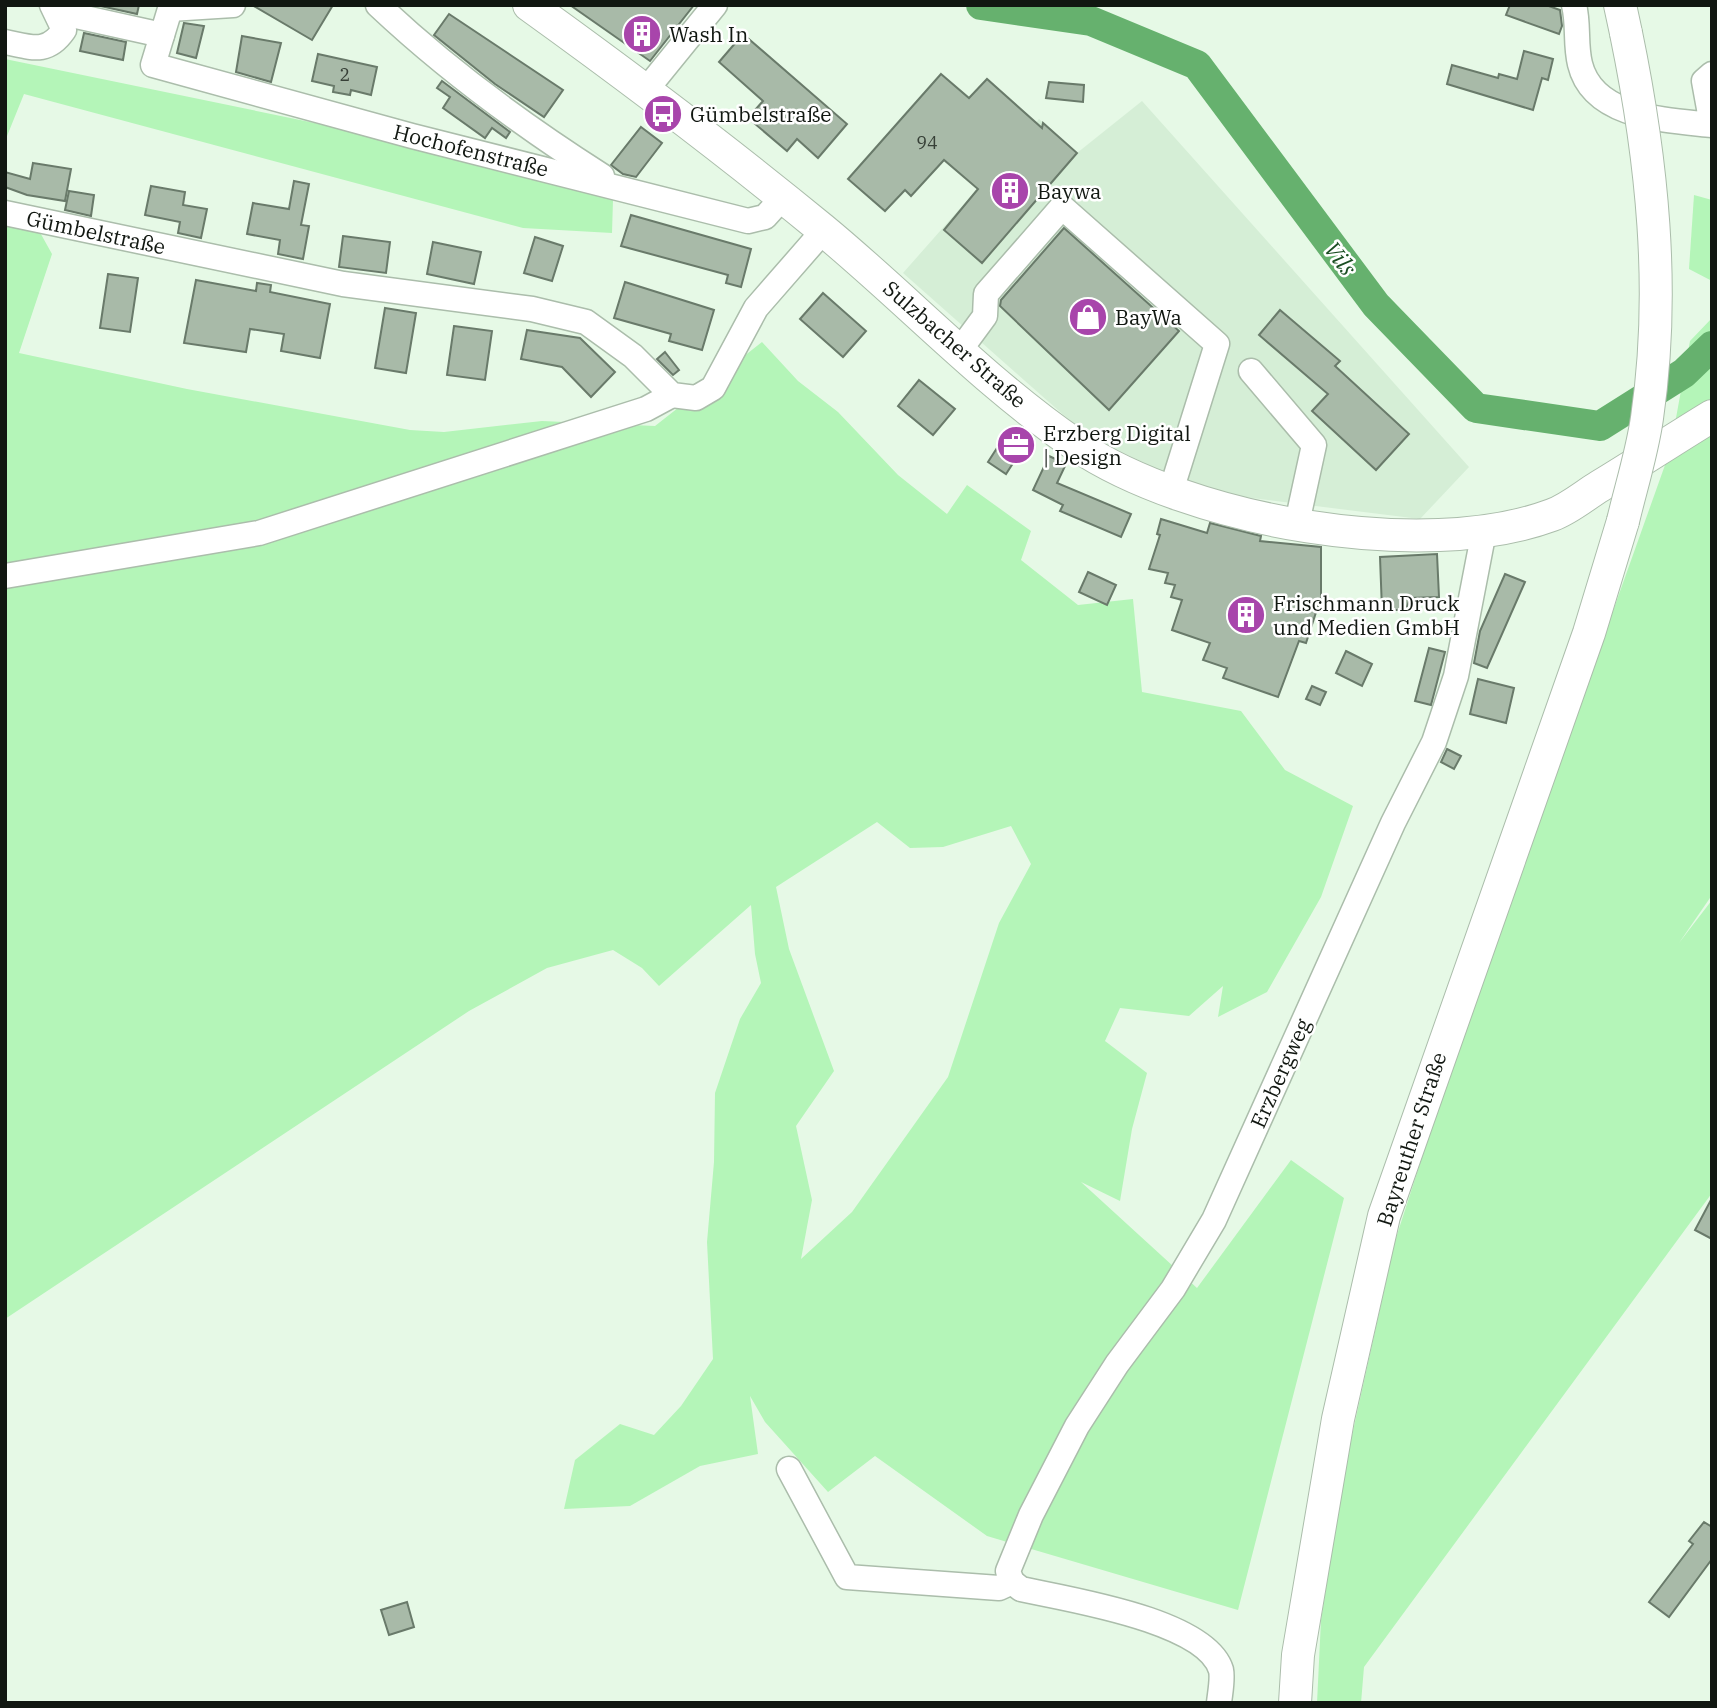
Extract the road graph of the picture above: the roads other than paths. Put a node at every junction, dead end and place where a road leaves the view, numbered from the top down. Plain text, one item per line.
1 (233, 5) edge
2 (378, 5) edge
3 (529, 5) edge
4 (715, 5) edge
5 (1574, 5) edge
6 (55, 9) edge
7 (1623, 19) edge
8 (162, 35) junction
9 (5, 42) edge
10 (1712, 74) edge
11 (646, 90) junction
12 (620, 188) junction
13 (783, 197) junction
14 (5, 213) edge
15 (824, 230) junction
16 (960, 350) junction
17 (1251, 371) dead end
18 (672, 395) junction
19 (1712, 416) edge
20 (1171, 491) junction
21 (1297, 523) junction
22 (1484, 531) junction
23 (5, 576) edge
24 (789, 1469) dead end
25 (1012, 1582) junction
26 (1219, 1703) edge
27 (1295, 1703) edge

1 - 8 street
2 - 12 street
3 - 11 main road, Sulzbacher Straße
4 - 11 street
5 - 10 street
6 - 8 street
6 - 9 street
7 - 27 main road, Bayreuther Straße, bridge
8 - 12 street, Hochofenstraße
11 - 13 main road, Sulzbacher Straße
12 - 13 street, Hochofenstraße
13 - 15 main road, Sulzbacher Straße
14 - 18 street, Gümbelstraße
15 - 16 main road, Sulzbacher Straße
15 - 18 street
16 - 20 main road, Sulzbacher Straße
16 - 20 street
17 - 21 street
18 - 23 street
19 - 22 main road, Sulzbacher Straße
20 - 21 main road, Sulzbacher Straße
21 - 22 main road, Sulzbacher Straße
22 - 25 street, Erzbergweg
24 - 25 street
25 - 26 street

